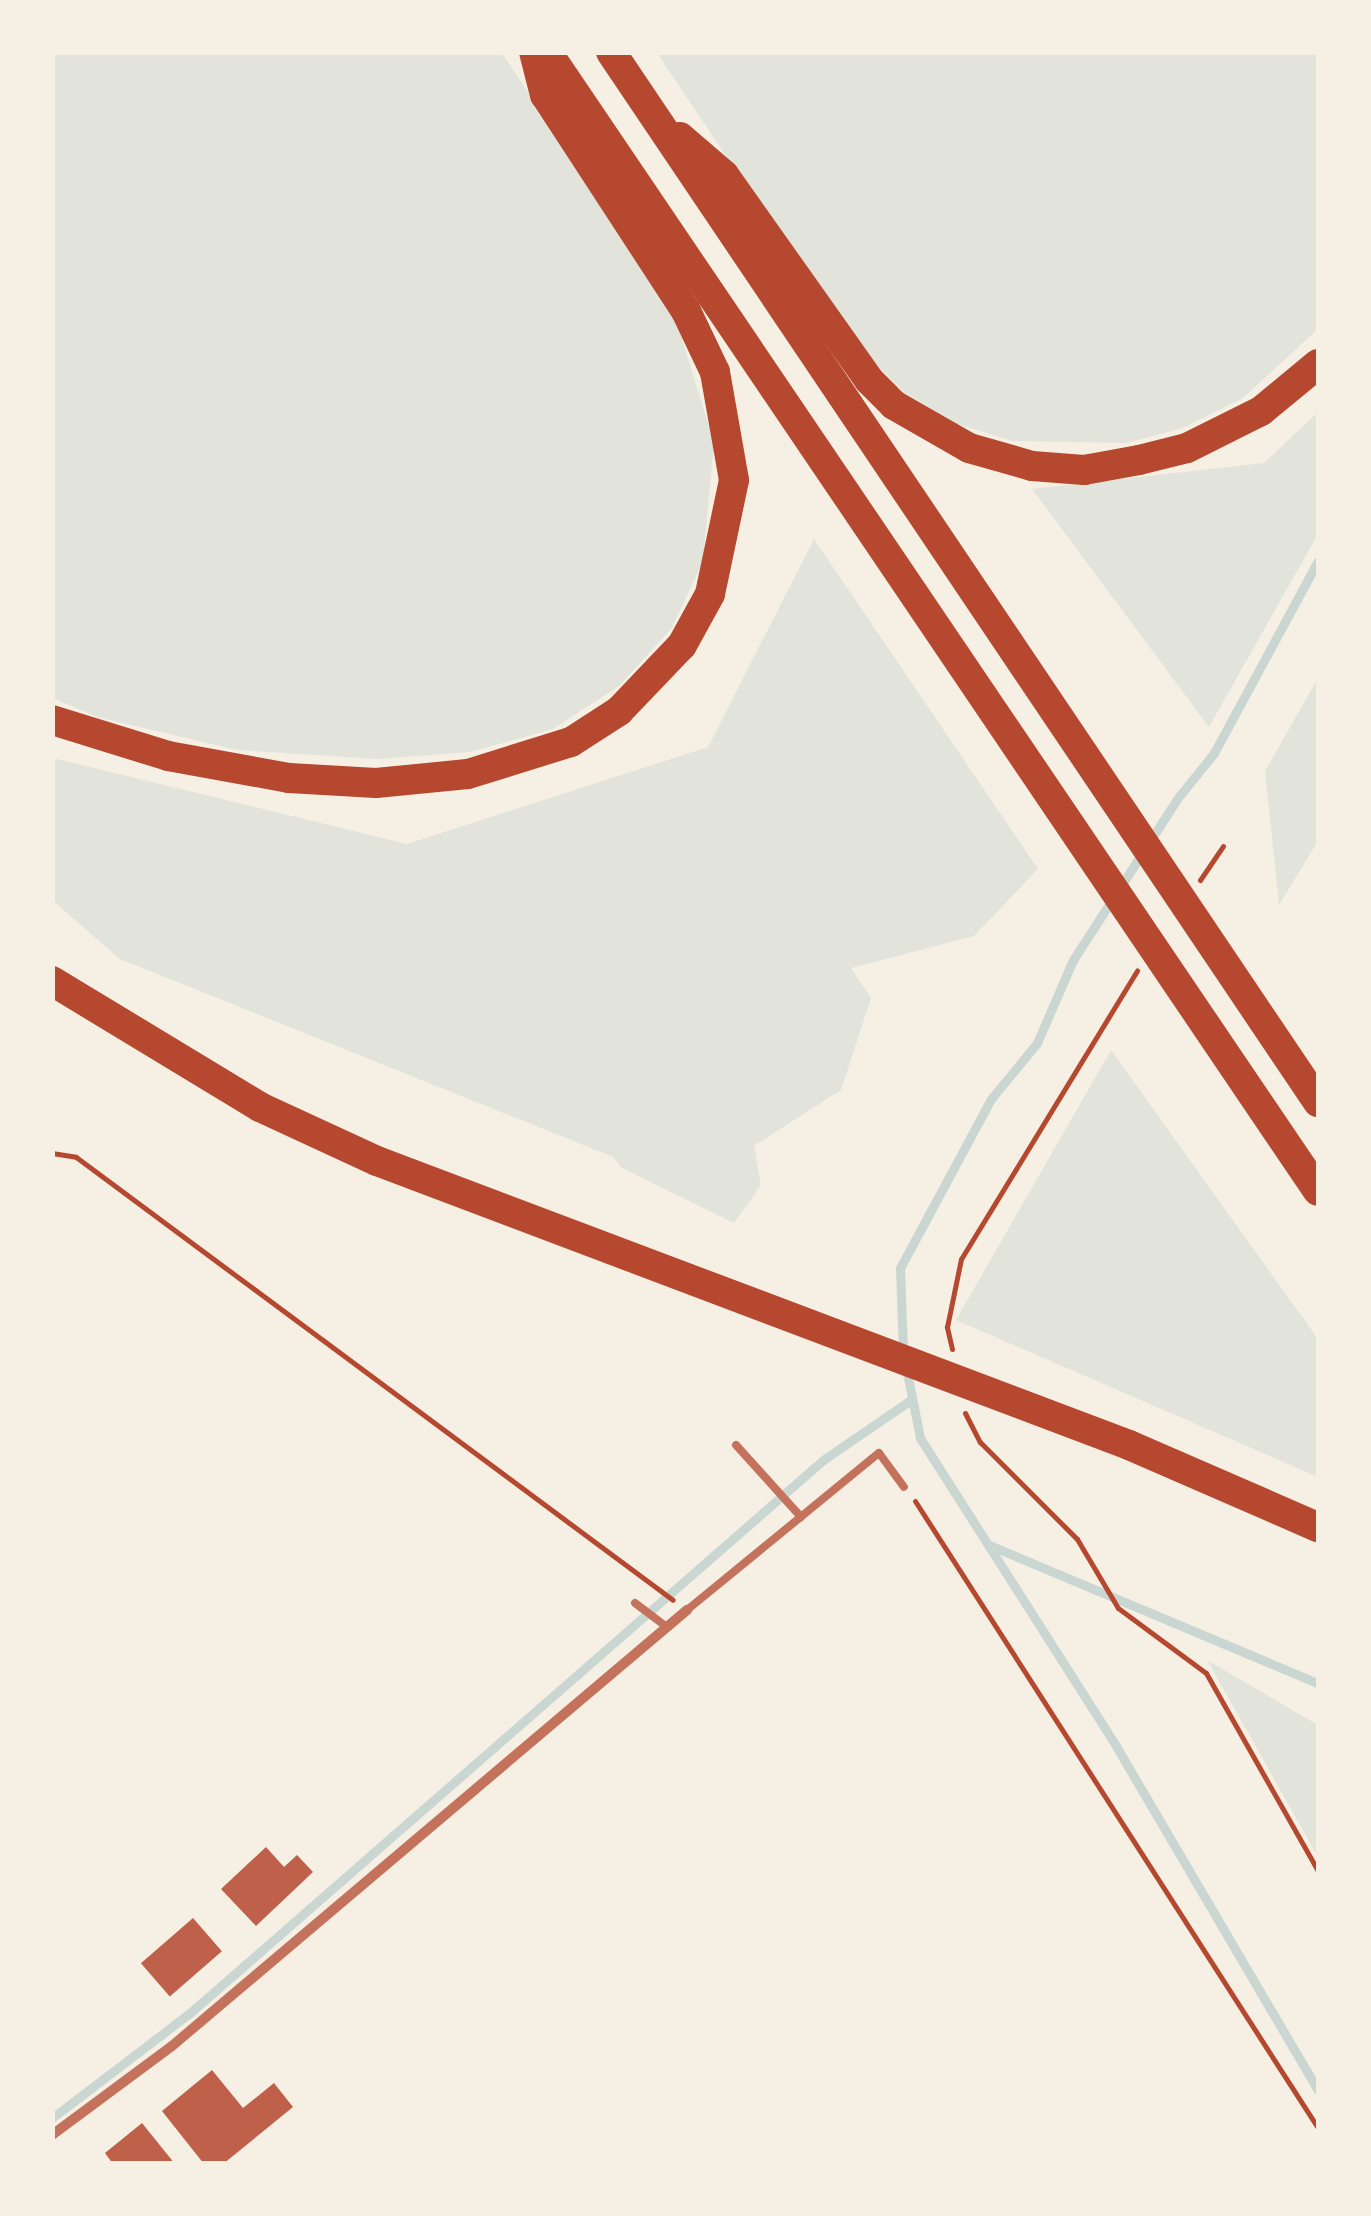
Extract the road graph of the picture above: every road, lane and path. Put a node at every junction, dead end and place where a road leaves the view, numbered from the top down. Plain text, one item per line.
1 (534, 52) edge
2 (547, 52) edge
3 (611, 52) edge
4 (656, 118) junction
5 (1318, 364) edge
6 (52, 720) edge
7 (1222, 846) dead end
8 (1193, 907) junction
9 (1159, 964) junction
10 (52, 982) edge
11 (1318, 1102) edge
12 (52, 1153) edge
13 (1318, 1191) edge
14 (955, 1364) dead end
15 (972, 1396) junction
16 (736, 1445) dead end
17 (904, 1487) joint
18 (798, 1514) junction
19 (1318, 1527) edge
20 (635, 1603) dead end
21 (686, 1610) junction
22 (666, 1626) junction
23 (1318, 1871) edge
24 (1318, 2128) edge
25 (52, 2135) edge

1 - 6 highway
2 - 9 highway
3 - 4 highway
4 - 5 highway
4 - 8 highway
7 - 8 path
8 - 11 highway
9 - 13 highway
9 - 14 path
10 - 15 highway
12 - 21 path
15 - 19 highway
15 - 23 path
16 - 18 lane
17 - 18 lane
17 - 24 path
18 - 21 lane
20 - 22 lane
21 - 22 street
22 - 25 street

